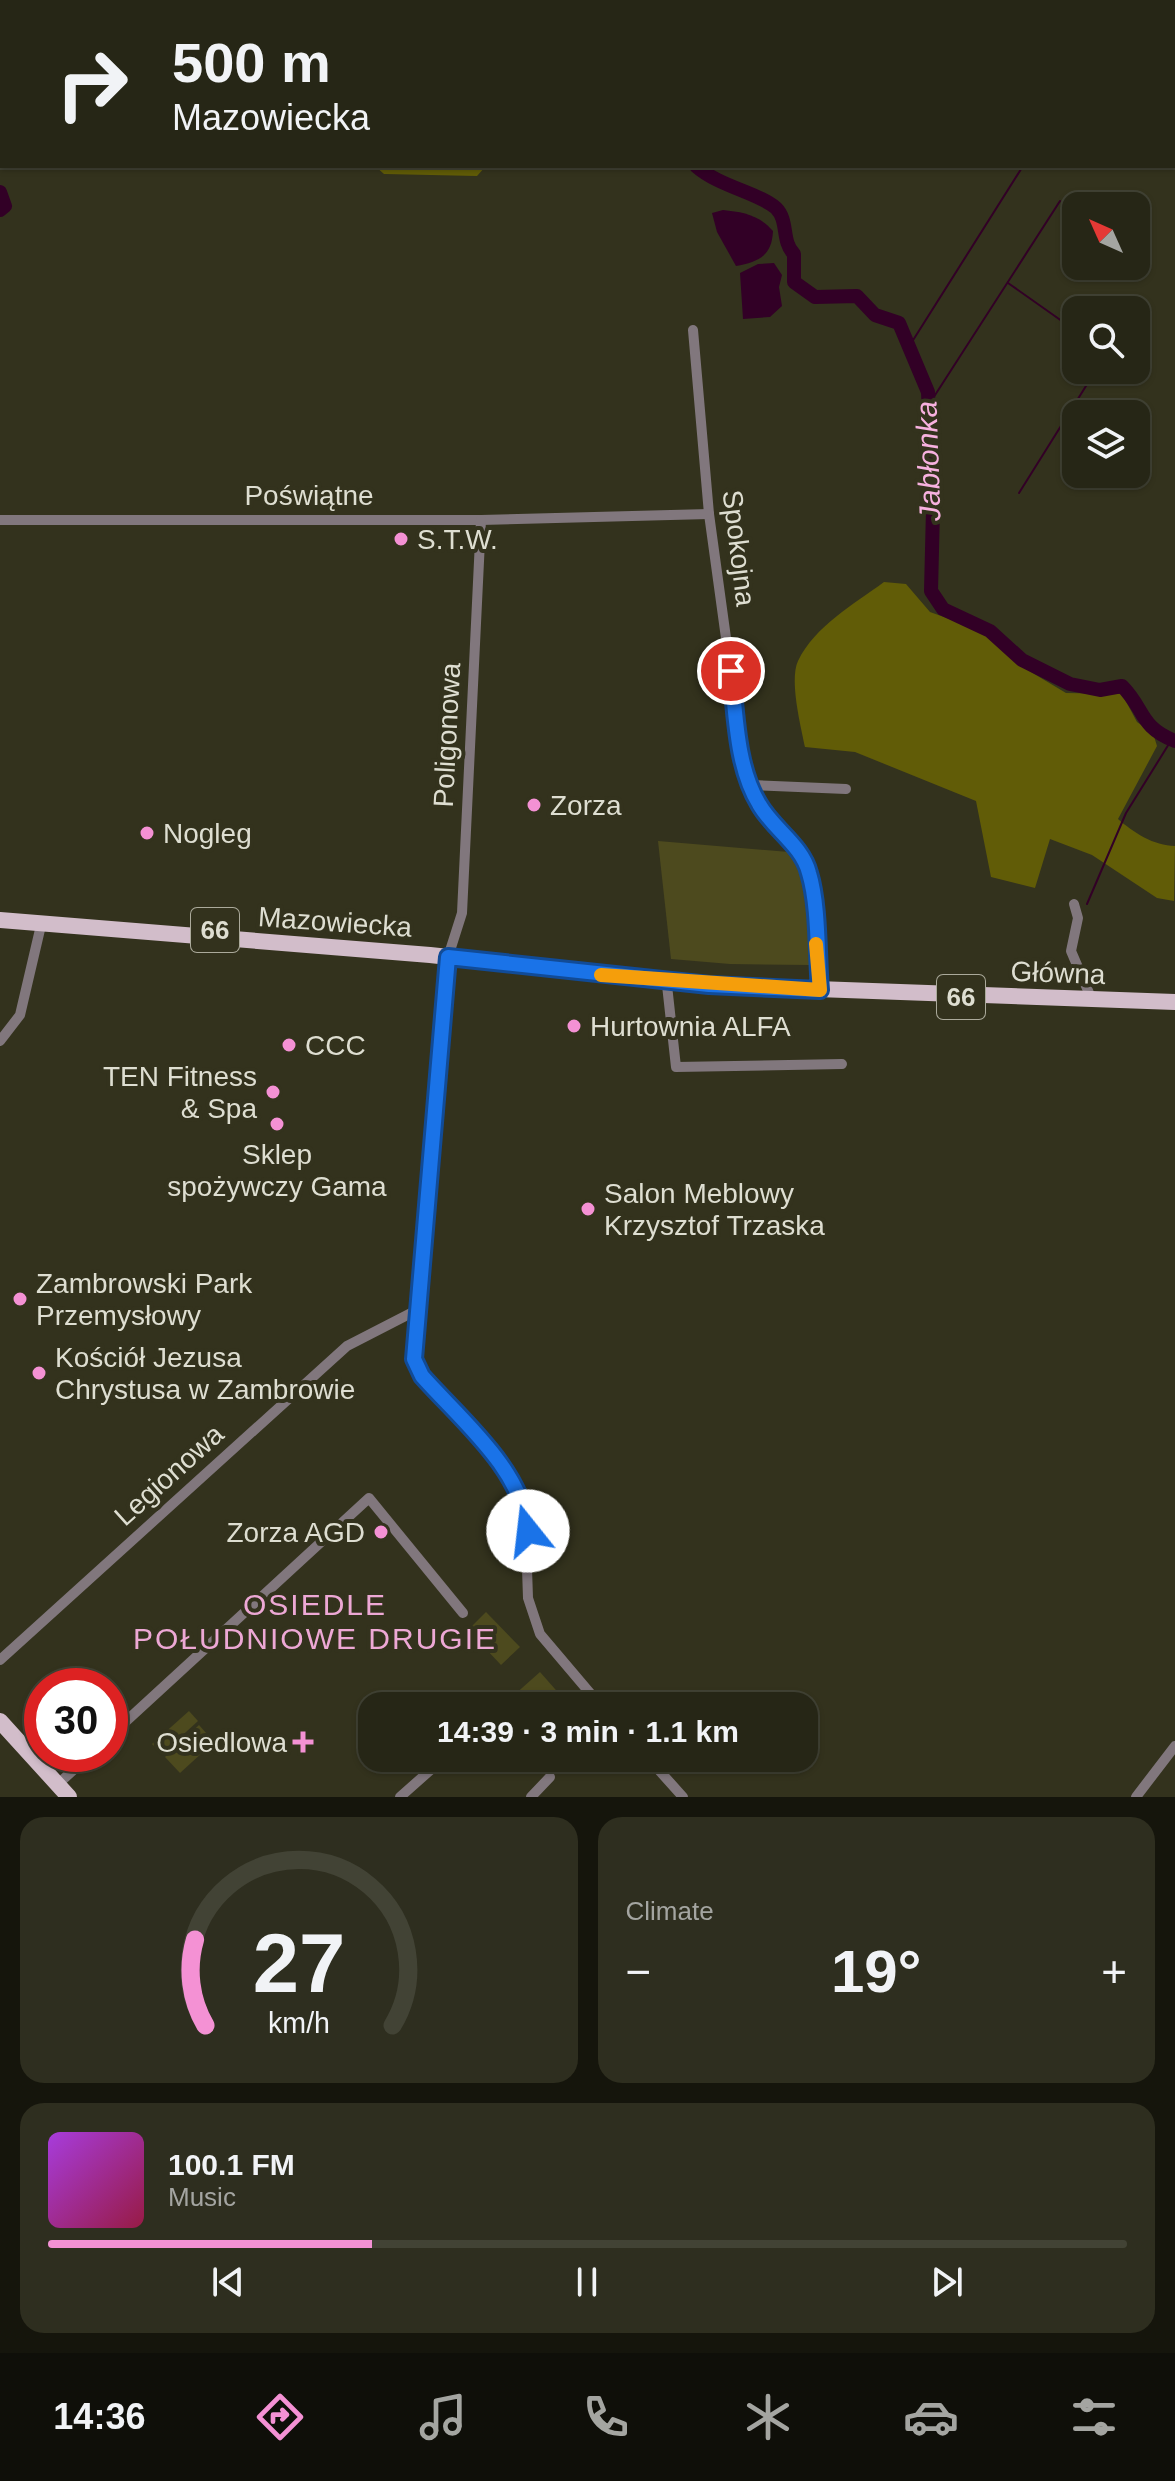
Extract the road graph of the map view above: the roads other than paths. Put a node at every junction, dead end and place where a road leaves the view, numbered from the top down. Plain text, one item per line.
1 (693, 330) dead end
2 (709, 514) junction
3 (0, 520) edge
4 (481, 520) junction
5 (752, 785) junction
6 (846, 789) dead end
7 (1074, 904) dead end
8 (0, 914) edge
9 (0, 920) edge
10 (42, 920) junction
11 (449, 954) junction
12 (666, 977) junction
13 (820, 990) junction
14 (1092, 1000) junction
15 (1175, 1002) edge
16 (0, 1041) edge
17 (842, 1064) dead end
18 (417, 1310) junction
19 (463, 1613) dead end
20 (0, 1660) edge
21 (589, 1692) edge
22 (128, 1719) edge
23 (0, 1721) edge
24 (1175, 1746) edge
25 (78, 1772) edge
26 (428, 1772) edge
27 (661, 1772) edge
28 (550, 1777) dead end
29 (64, 1791) edge
30 (400, 1797) edge
31 (531, 1797) edge
32 (683, 1797) edge
33 (1136, 1797) edge

1 - 2 street, Spokojna
2 - 4 street, Poświątne
2 - 5 street, Spokojna
3 - 4 street, Poświątne
4 - 11 street, Poligonowa
5 - 6 street
5 - 13 street, Spokojna
7 - 14 street
8 - 10 main road, Mazowiecka / 66
9 - 10 main road, Mazowiecka / 66
10 - 11 main road, Mazowiecka / 66
10 - 16 street
11 - 12 main road, Mazowiecka / 66
11 - 18 street, Poligonowa
12 - 13 main road, Główna / 66
12 - 17 street
13 - 14 main road, Główna / 66
14 - 15 main road, Główna / 66
18 - 20 street, Legionowa
18 - 21 street, Poligonowa
19 - 22 street
23 - 29 main road
24 - 33 street
25 - 29 street
26 - 30 street
27 - 32 street
28 - 31 street

